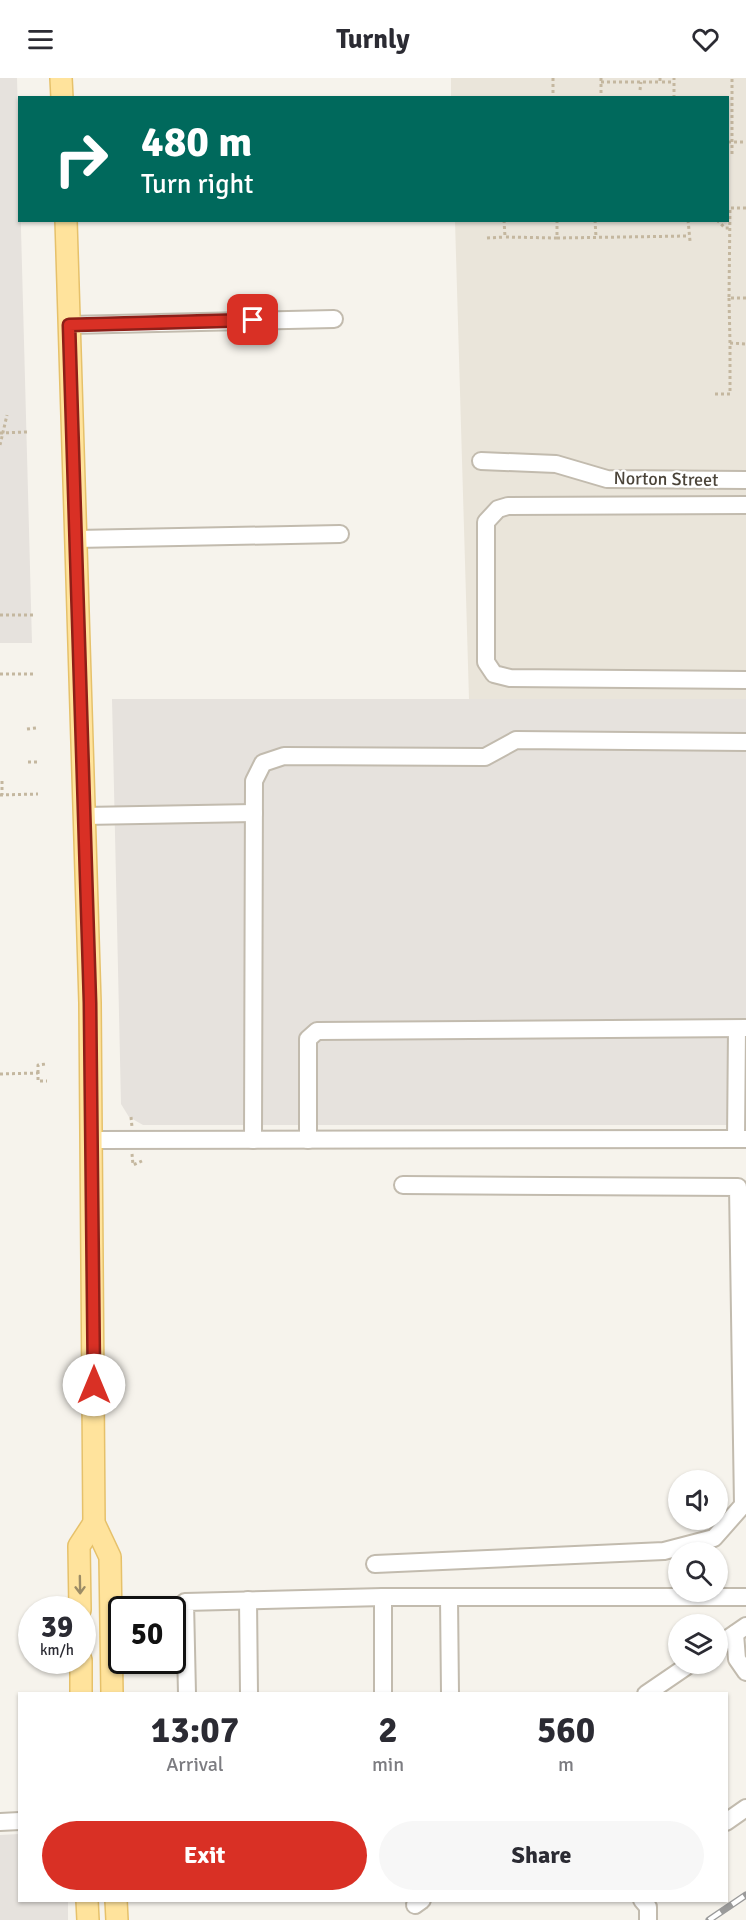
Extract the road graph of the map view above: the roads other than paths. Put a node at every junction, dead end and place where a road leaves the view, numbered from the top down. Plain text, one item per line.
1 (62, 78) edge
2 (62, 96) edge
3 (66, 222) edge
4 (334, 319) dead end
5 (69, 325) junction
6 (481, 461) dead end
7 (626, 479) junction
8 (746, 480) edge
9 (626, 504) junction
10 (746, 504) edge
11 (340, 534) dead end
12 (76, 539) junction
13 (746, 680) edge
14 (746, 742) edge
15 (254, 813) junction
16 (84, 816) junction
17 (741, 1029) edge
18 (741, 1139) edge
19 (92, 1140) junction
20 (253, 1140) junction
21 (308, 1140) junction
22 (403, 1185) dead end
23 (94, 1523) junction
24 (79, 1546) junction
25 (110, 1557) junction
26 (375, 1564) dead end
27 (80, 1596) edge
28 (383, 1597) junction
29 (746, 1597) edge
30 (448, 1598) junction
31 (248, 1600) junction
32 (740, 1630) edge
33 (746, 1672) edge
34 (81, 1674) edge
35 (675, 1674) edge
36 (81, 1692) edge
37 (112, 1692) edge
38 (187, 1692) edge
39 (249, 1692) edge
40 (383, 1692) edge
41 (450, 1692) edge
42 (649, 1692) edge
43 (746, 1808) edge
44 (18, 1821) edge
45 (728, 1821) edge
46 (0, 1822) edge
47 (87, 1902) edge
48 (116, 1902) edge
49 (644, 1902) edge
50 (88, 1920) edge
51 (117, 1920) edge
52 (648, 1920) edge

1 - 2 main road
3 - 5 main road
4 - 5 street
5 - 12 main road
6 - 7 street, Norton Street
7 - 8 street, Norton Street
7 - 9 street
9 - 10 street
9 - 13 street
11 - 12 street
12 - 16 main road
14 - 15 street
15 - 16 street
15 - 20 street
16 - 19 main road
17 - 18 street
17 - 21 street
18 - 21 street
19 - 20 street
19 - 23 main road
20 - 21 street
22 - 26 street
23 - 24 main road
23 - 25 main road
24 - 25 main road
24 -> 27 main road
25 - 37 main road
28 - 30 street
28 - 31 street
28 - 40 street
29 - 30 street
30 - 41 street
31 - 38 street
31 - 39 street
32 - 33 street
34 - 36 main road
35 - 42 street
43 - 45 street
44 - 46 street
47 - 50 main road
48 - 51 main road
49 - 52 street

